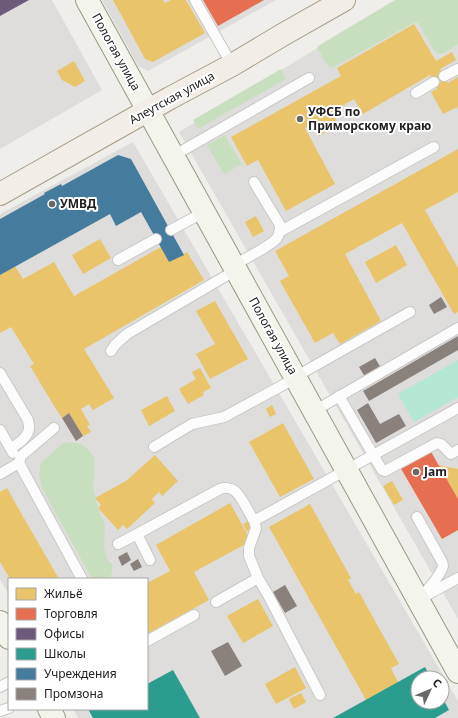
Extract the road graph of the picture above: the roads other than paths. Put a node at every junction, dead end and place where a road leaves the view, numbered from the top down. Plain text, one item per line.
1 (87, 0) edge
2 (195, 0) edge
3 (344, 0) edge
4 (232, 65) junction
5 (458, 69) edge
6 (444, 76) dead end
7 (309, 78) dead end
8 (434, 82) dead end
9 (416, 92) dead end
10 (148, 110) junction
11 (434, 146) dead end
12 (173, 156) junction
13 (254, 182) dead end
14 (0, 194) edge
15 (204, 212) junction
16 (170, 230) dead end
17 (281, 231) junction
18 (156, 239) dead end
19 (118, 260) dead end
20 (235, 268) junction
21 (410, 312) dead end
22 (458, 328) edge
23 (111, 351) dead end
24 (0, 372) edge
25 (295, 377) junction
26 (339, 396) junction
27 (458, 408) edge
28 (314, 411) junction
29 (54, 428) dead end
30 (0, 430) edge
31 (154, 447) dead end
32 (11, 448) junction
33 (458, 450) edge
34 (373, 455) junction
35 (19, 463) junction
36 (346, 470) junction
37 (0, 474) edge
38 (417, 517) dead end
39 (254, 521) junction
40 (137, 534) junction
41 (118, 544) dead end
42 (150, 560) dead end
43 (81, 578) edge
44 (258, 578) junction
45 (458, 578) edge
46 (418, 600) junction
47 (216, 602) dead end
48 (194, 615) dead end
49 (0, 622) edge
50 (8, 636) edge
51 (148, 640) edge
52 (458, 672) edge
53 (320, 695) dead end

1 - 10 main road, Пологая улица
2 - 4 lane
3 - 4 main road, Алеутская улица
4 - 10 main road, Алеутская улица
5 - 6 lane
7 - 12 lane
8 - 9 lane
10 - 12 main road, Пологая улица
10 - 14 main road, Алеутская улица
11 - 17 lane
12 - 15 main road, Пологая улица
13 - 17 lane
15 - 16 lane
15 - 20 main road, Пологая улица
17 - 20 lane
18 - 19 lane
20 - 23 lane
20 - 25 main road, Пологая улица
21 - 25 lane
22 - 26 lane
24 - 32 lane
25 - 28 main road, Пологая улица
25 - 31 lane
26 - 28 lane
26 - 34 lane
27 - 34 lane
28 - 36 main road, Пологая улица
29 - 35 lane
30 - 32 lane
32 - 35 lane
33 - 34 lane
34 - 36 lane
35 - 37 lane
35 - 43 lane
36 - 39 lane
36 - 46 main road, Пологая улица
38 - 46 lane
39 - 40 lane
39 - 44 lane
40 - 41 lane
40 - 42 lane
44 - 47 lane
44 - 53 lane
45 - 46 lane
46 - 52 main road, Пологая улица
48 - 51 lane
49 - 50 main road

